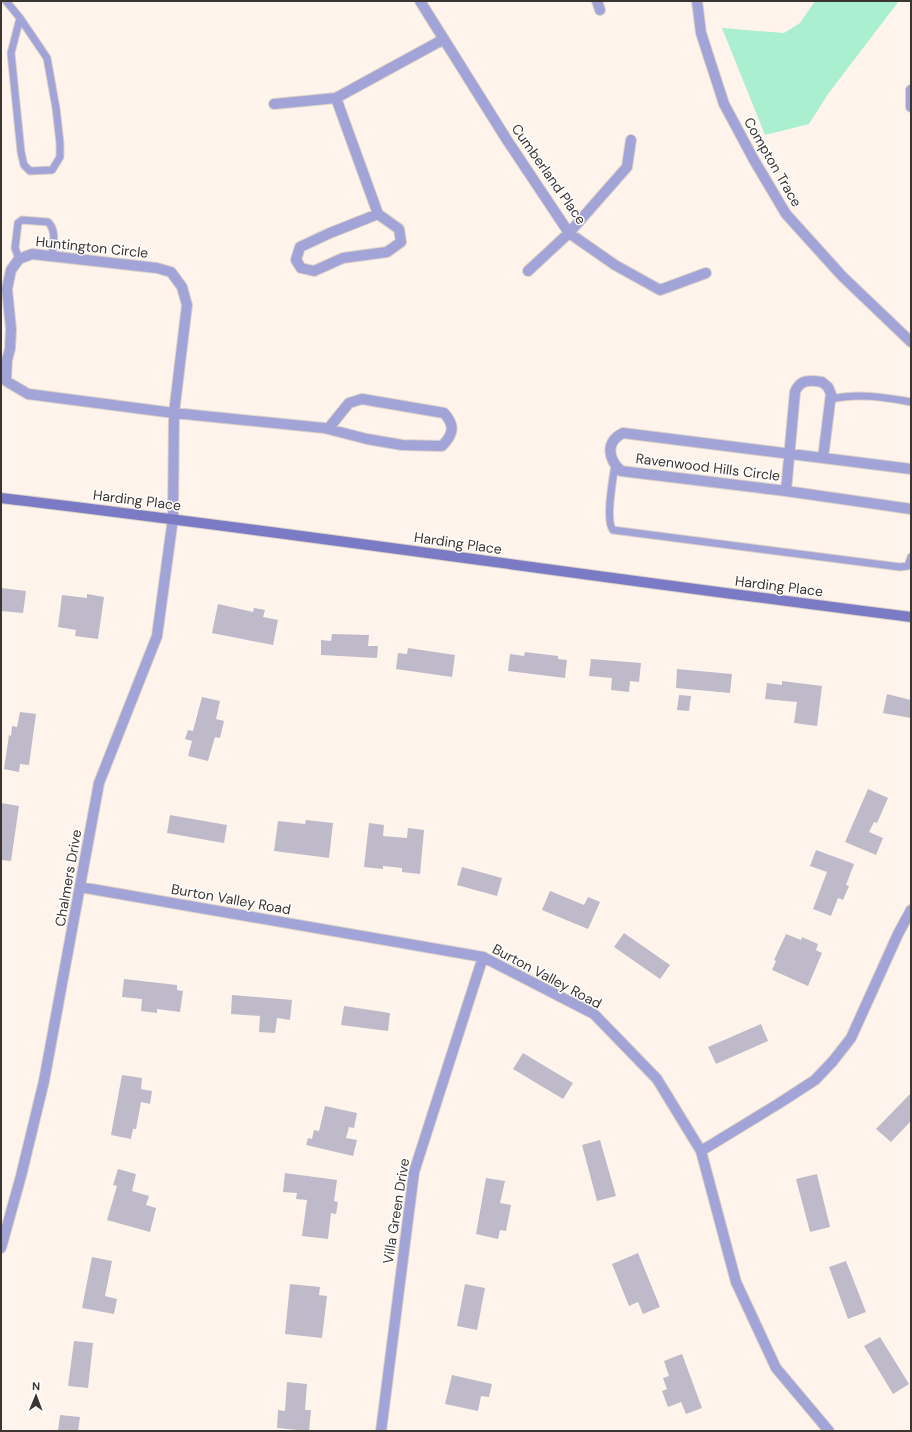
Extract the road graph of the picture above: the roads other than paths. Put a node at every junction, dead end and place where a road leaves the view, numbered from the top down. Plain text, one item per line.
1 (6, 1) edge
2 (420, 1) edge
3 (697, 1) edge
4 (20, 18) junction
5 (444, 39) junction
6 (911, 90) edge
7 (336, 98) junction
8 (274, 104) dead end
9 (911, 107) edge
10 (631, 140) dead end
11 (378, 214) junction
12 (569, 233) junction
13 (52, 256) junction
14 (19, 259) junction
15 (528, 271) dead end
16 (706, 273) dead end
17 (911, 342) edge
18 (831, 399) junction
19 (911, 402) edge
20 (174, 413) junction
21 (328, 429) junction
22 (790, 453) junction
23 (824, 458) junction
24 (615, 465) junction
25 (911, 468) edge
26 (786, 491) junction
27 (1, 498) edge
28 (911, 509) edge
29 (173, 518) junction
30 (911, 557) edge
31 (911, 617) edge
32 (80, 887) junction
33 (911, 910) edge
34 (483, 957) junction
35 (701, 1151) junction
36 (1, 1248) edge
37 (381, 1431) edge
38 (829, 1431) edge

1 - 4 lane
2 - 5 street, Cumberland Place
3 - 17 street, Compton Trace
4 - 4 lane
5 - 7 street
5 - 12 street, Cumberland Place
6 - 9 street
7 - 8 street
7 - 11 street
10 - 12 street
11 - 11 street
12 - 15 street
12 - 16 street, Cumberland Place
13 - 14 street, Huntington Circle
13 - 14 lane
13 - 20 street, Huntington Circle
14 - 20 street, Huntington Circle
18 - 19 lane
18 - 22 street
18 - 23 street
20 - 21 street, Huntington Circle
20 - 29 street, Huntington Circle
21 - 21 street, Huntington Circle
22 - 23 street, Ravenwood Hills Circle
22 - 24 street, Ravenwood Hills Circle
22 - 26 street
23 - 25 street, Ravenwood Hills Circle
24 - 26 street, Ravenwood Hills Circle
24 - 30 lane
26 - 28 street, Ravenwood Hills Circle
27 - 29 main road, Harding Place
29 - 31 main road, Harding Place
29 - 32 street, Chalmers Drive
32 - 34 street, Burton Valley Road
32 - 36 street, Chalmers Drive
33 - 35 street
34 - 35 street, Burton Valley Road
34 - 37 street, Villa Green Drive
35 - 38 street, Burton Valley Road

